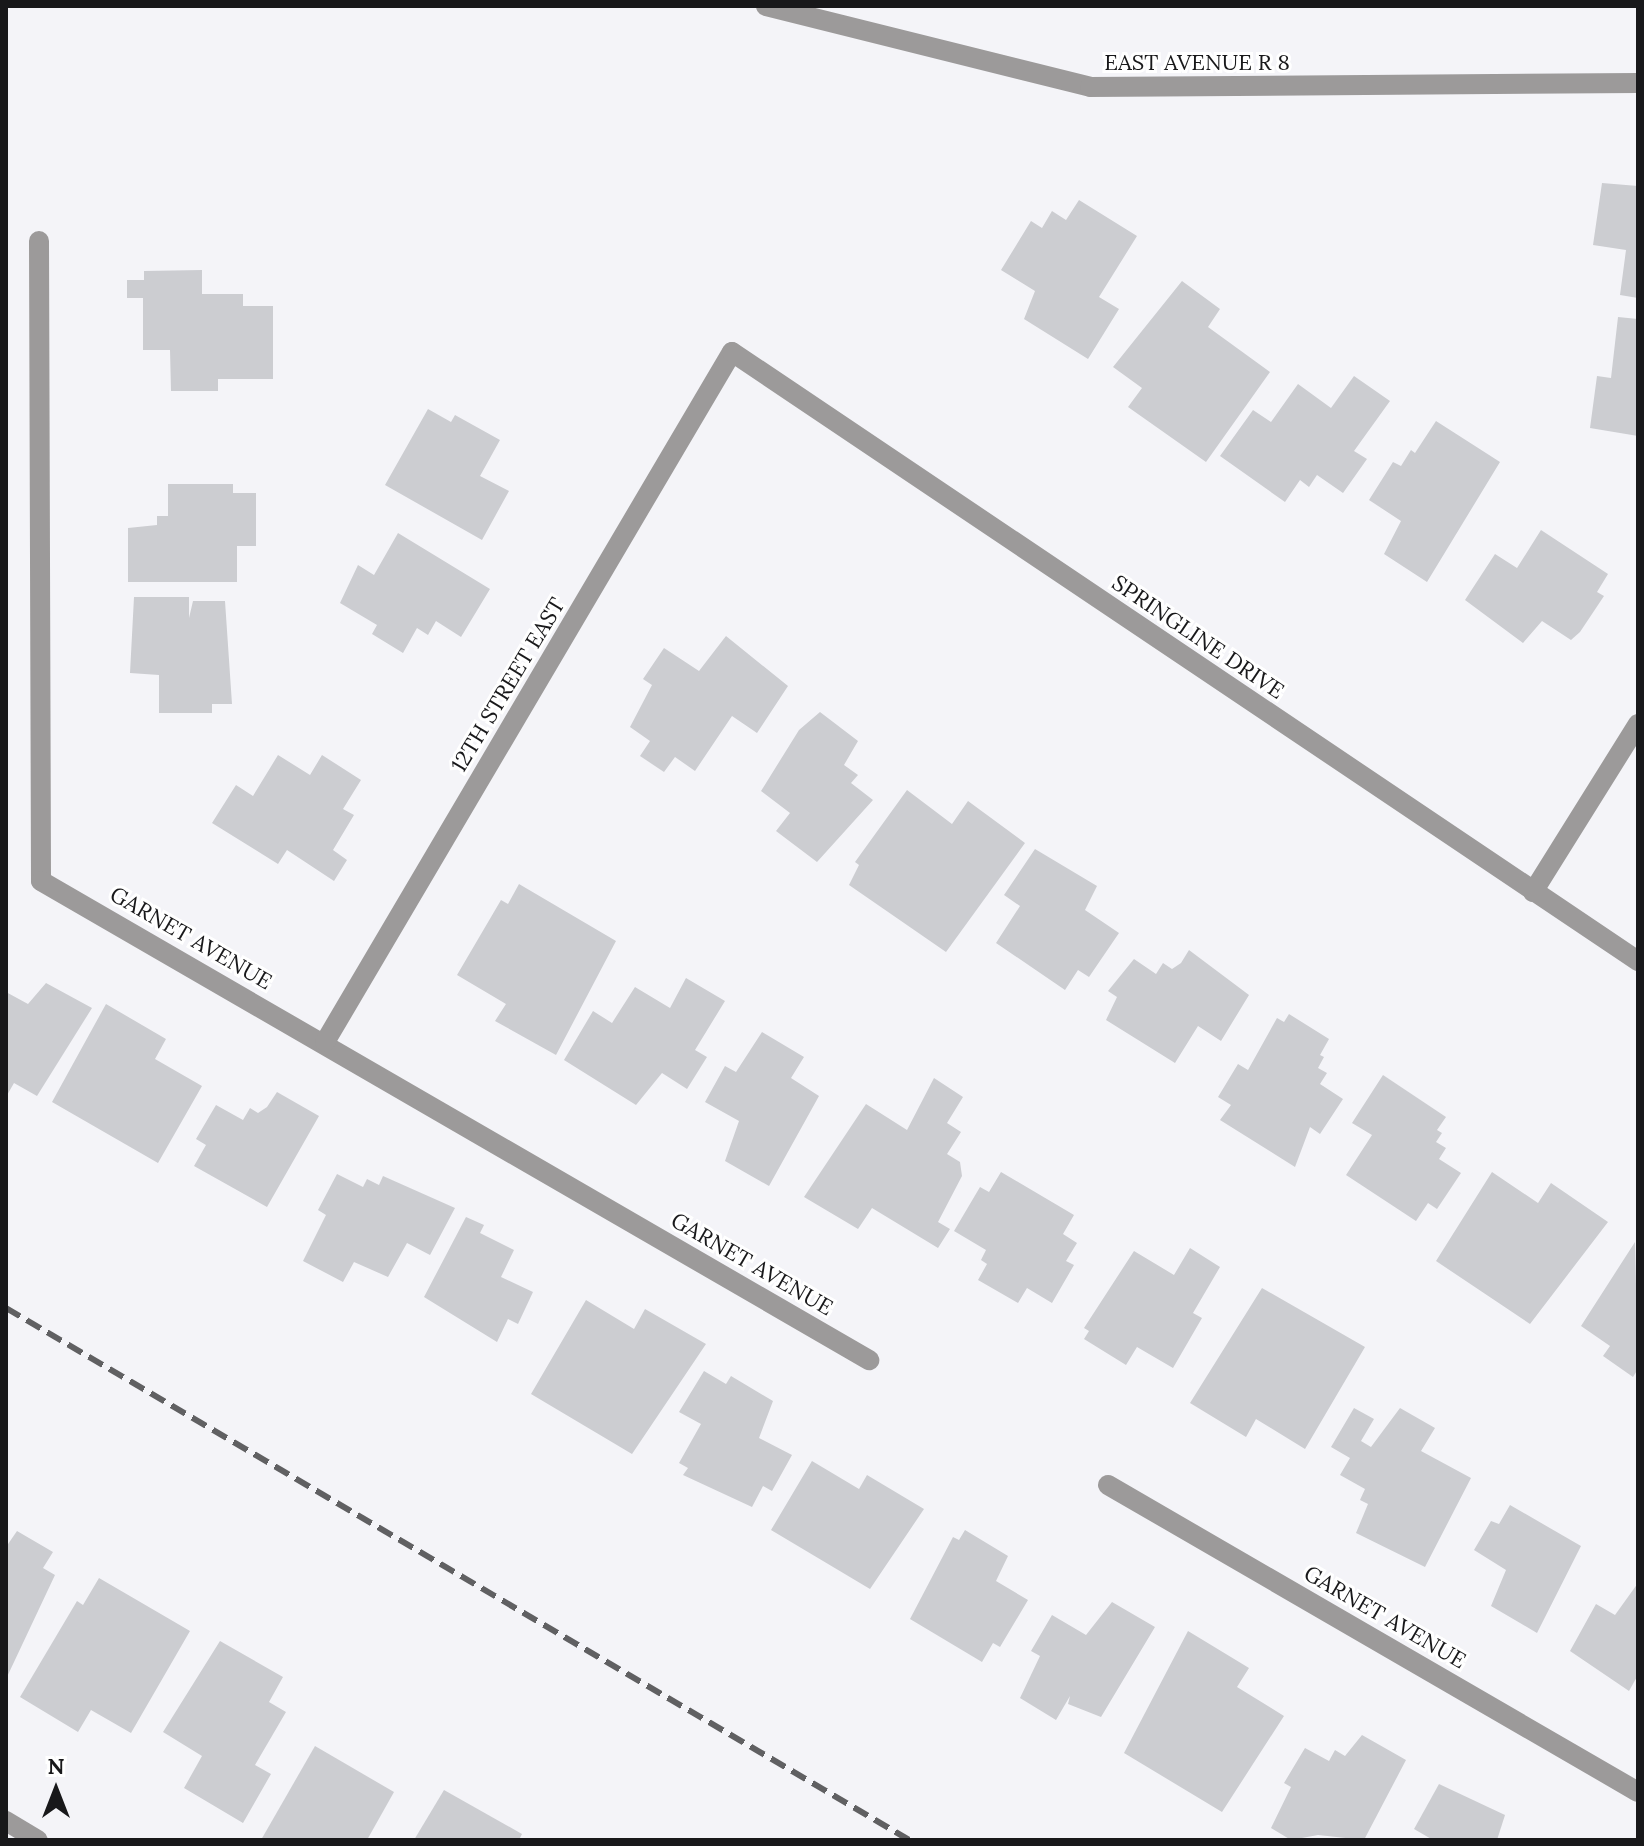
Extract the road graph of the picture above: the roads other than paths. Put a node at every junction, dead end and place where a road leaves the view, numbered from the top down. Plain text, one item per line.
1 (766, 6) edge
2 (1638, 83) edge
3 (39, 241) dead end
4 (732, 352) joint
5 (1638, 724) edge
6 (1533, 892) junction
7 (1638, 961) edge
8 (325, 1042) junction
9 (869, 1360) dead end
10 (1108, 1485) dead end
11 (1638, 1792) edge
12 (6, 1821) edge
13 (38, 1840) edge

1 - 2 street, EAST AVENUE R 8
3 - 8 street, GARNET AVENUE
4 - 6 street, SPRINGLINE DRIVE
4 - 8 street, 12TH STREET EAST
5 - 6 street
6 - 7 street, SPRINGLINE DRIVE
8 - 9 street, GARNET AVENUE
10 - 11 street, GARNET AVENUE
12 - 13 street

